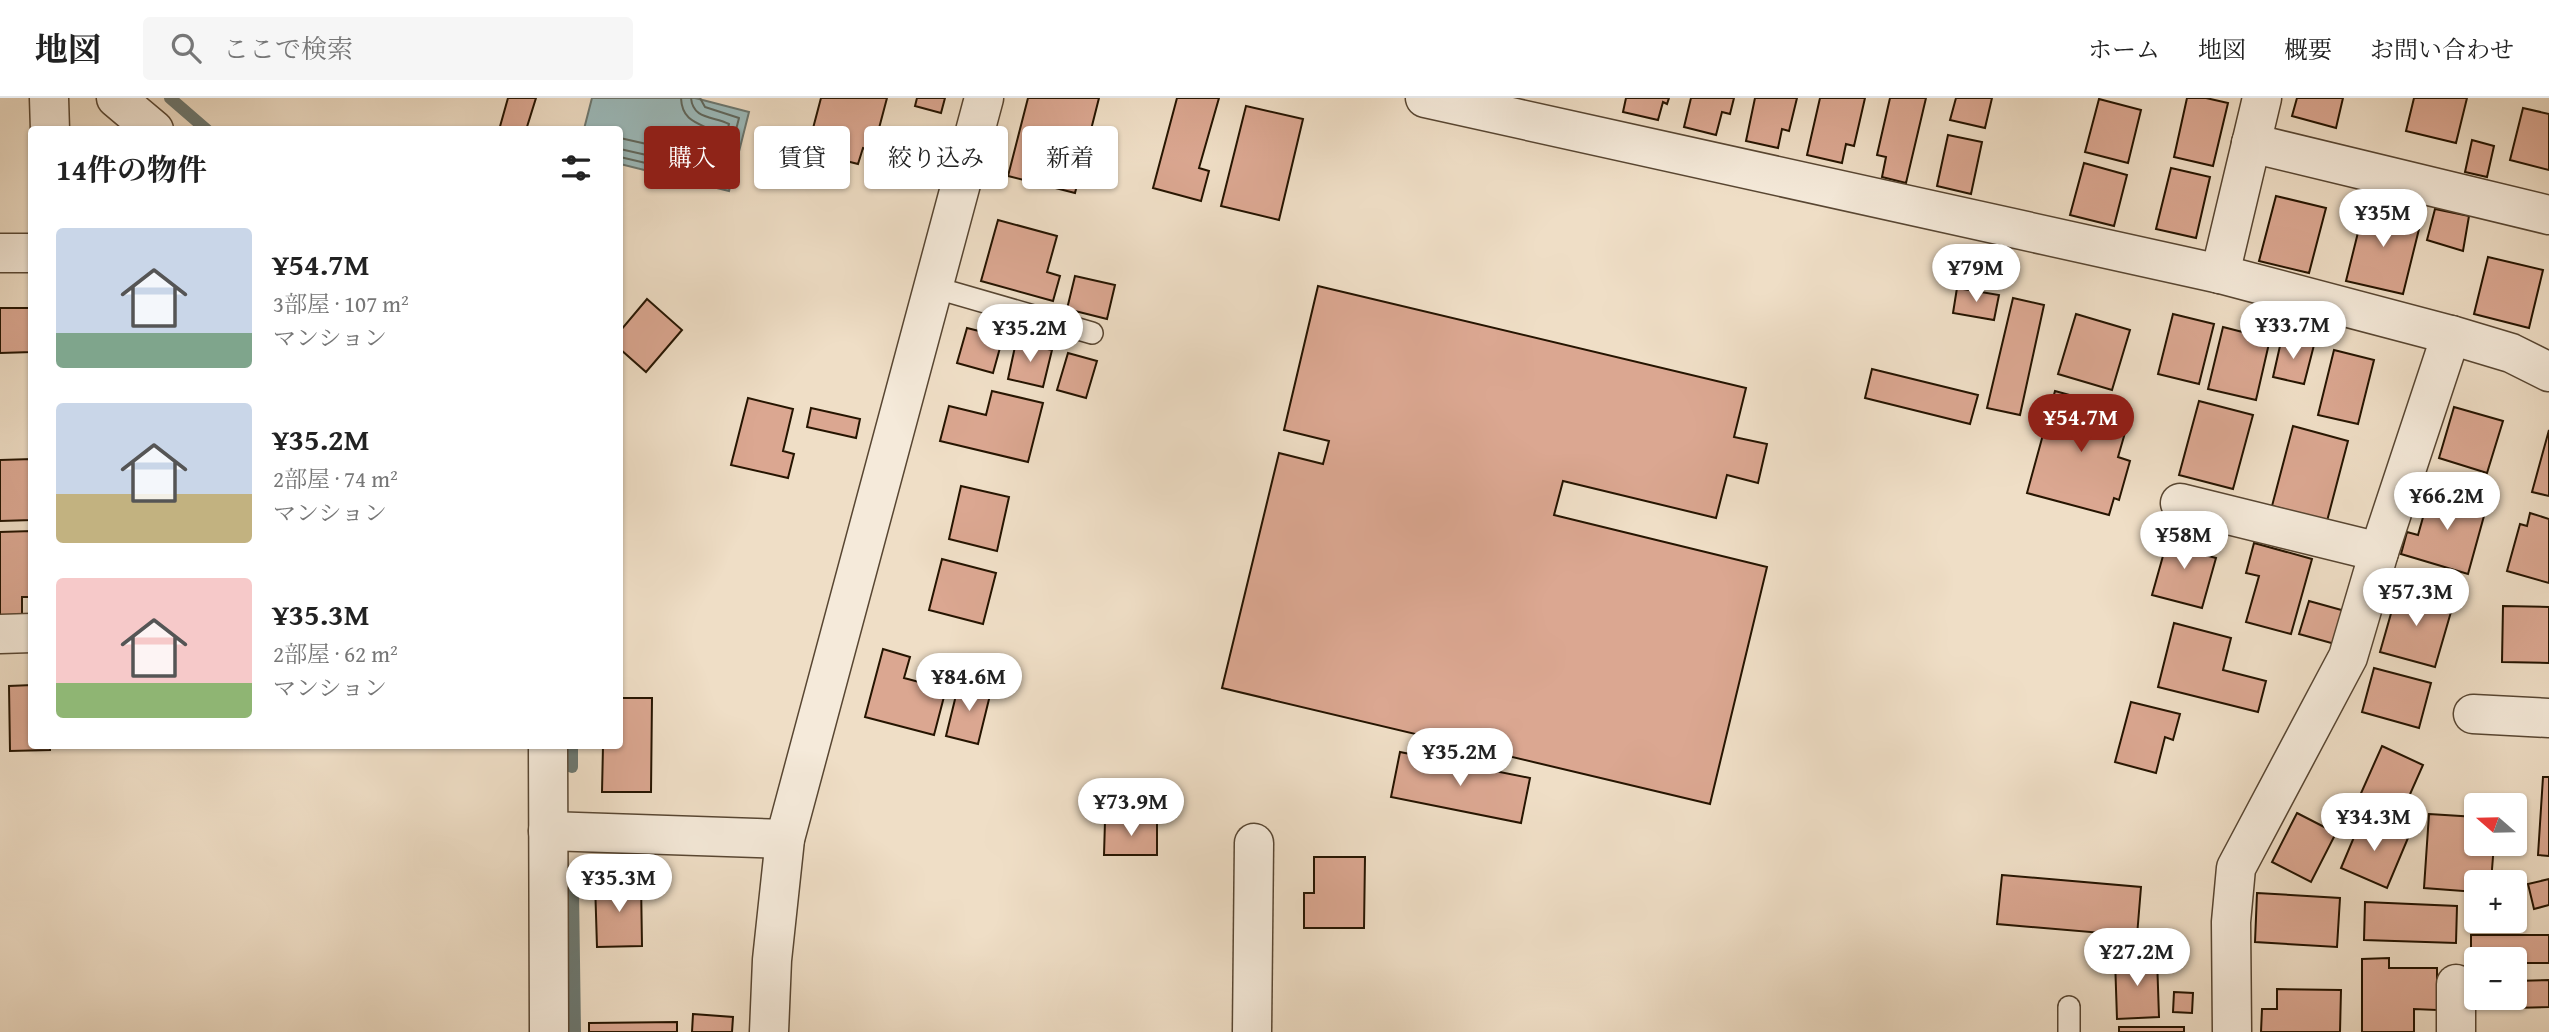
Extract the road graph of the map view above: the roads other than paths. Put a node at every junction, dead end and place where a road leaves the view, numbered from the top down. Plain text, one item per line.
1 (48, 98) edge
2 (117, 98) edge
3 (984, 98) edge
4 (1425, 98) edge
5 (2262, 98) edge
6 (50, 126) edge
7 (149, 126) edge
8 (2251, 143) junction
9 (2549, 215) edge
10 (0, 253) edge
11 (28, 253) edge
12 (2220, 274) junction
13 (933, 287) junction
14 (1091, 333) dead end
15 (2451, 335) junction
16 (2549, 372) edge
17 (2180, 503) dead end
18 (2379, 552) junction
19 (28, 633) edge
20 (0, 634) edge
21 (2473, 714) dead end
22 (2549, 718) edge
23 (548, 749) edge
24 (548, 831) junction
25 (785, 839) junction
26 (1254, 843) dead end
27 (2455, 984) dead end
28 (2069, 1007) dead end
29 (549, 1032) edge
30 (769, 1032) edge
31 (1252, 1032) edge
32 (2069, 1032) edge
33 (2232, 1032) edge
34 (2456, 1032) edge

1 - 6 street
2 - 7 street
3 - 13 street
4 - 12 street
5 - 8 street
8 - 9 street
8 - 12 street
10 - 11 street
12 - 15 street
13 - 14 lane
13 - 25 street
15 - 16 street
15 - 18 street
17 - 18 street
18 - 33 street
19 - 20 street
21 - 22 street
23 - 24 street
24 - 25 street
24 - 29 street
25 - 30 street
26 - 31 street
27 - 34 street
28 - 32 lane

